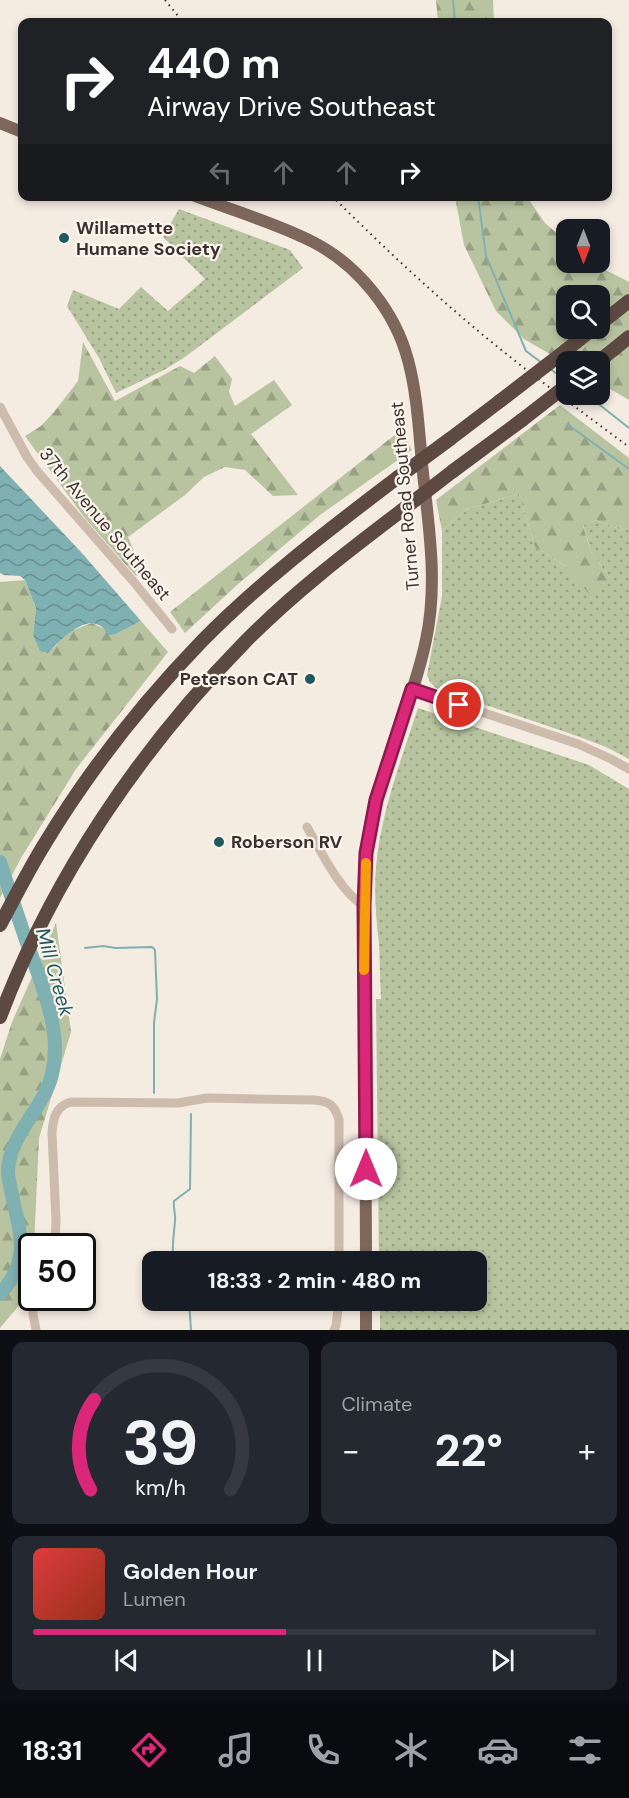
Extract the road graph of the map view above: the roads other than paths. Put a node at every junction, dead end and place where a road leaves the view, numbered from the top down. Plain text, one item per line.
1 (0, 123) edge
2 (18, 130) edge
3 (208, 201) edge
4 (629, 302) edge
5 (610, 316) edge
6 (629, 337) edge
7 (580, 339) edge
8 (610, 352) edge
9 (556, 394) edge
10 (0, 407) edge
11 (172, 629) dead end
12 (412, 689) junction
13 (629, 769) edge
14 (307, 827) dead end
15 (364, 906) junction
16 (0, 925) edge
17 (0, 1017) edge
18 (56, 1233) edge
19 (339, 1251) edge
20 (366, 1251) edge
21 (33, 1311) edge
22 (338, 1311) edge
23 (366, 1311) edge
24 (36, 1330) edge
25 (334, 1330) edge
26 (366, 1330) edge

1 - 2 main road
3 - 12 main road, Turner Road Southeast
4 - 5 highway
6 - 8 highway
7 - 16 highway, bridge
9 - 17 highway, bridge
10 - 11 street, 37th Avenue Southeast
12 - 13 street
12 - 15 main road, Turner Road Southeast
14 - 15 street
15 - 20 main road, Turner Road Southeast
18 - 19 street
21 - 24 street
22 - 25 street
23 - 26 main road

